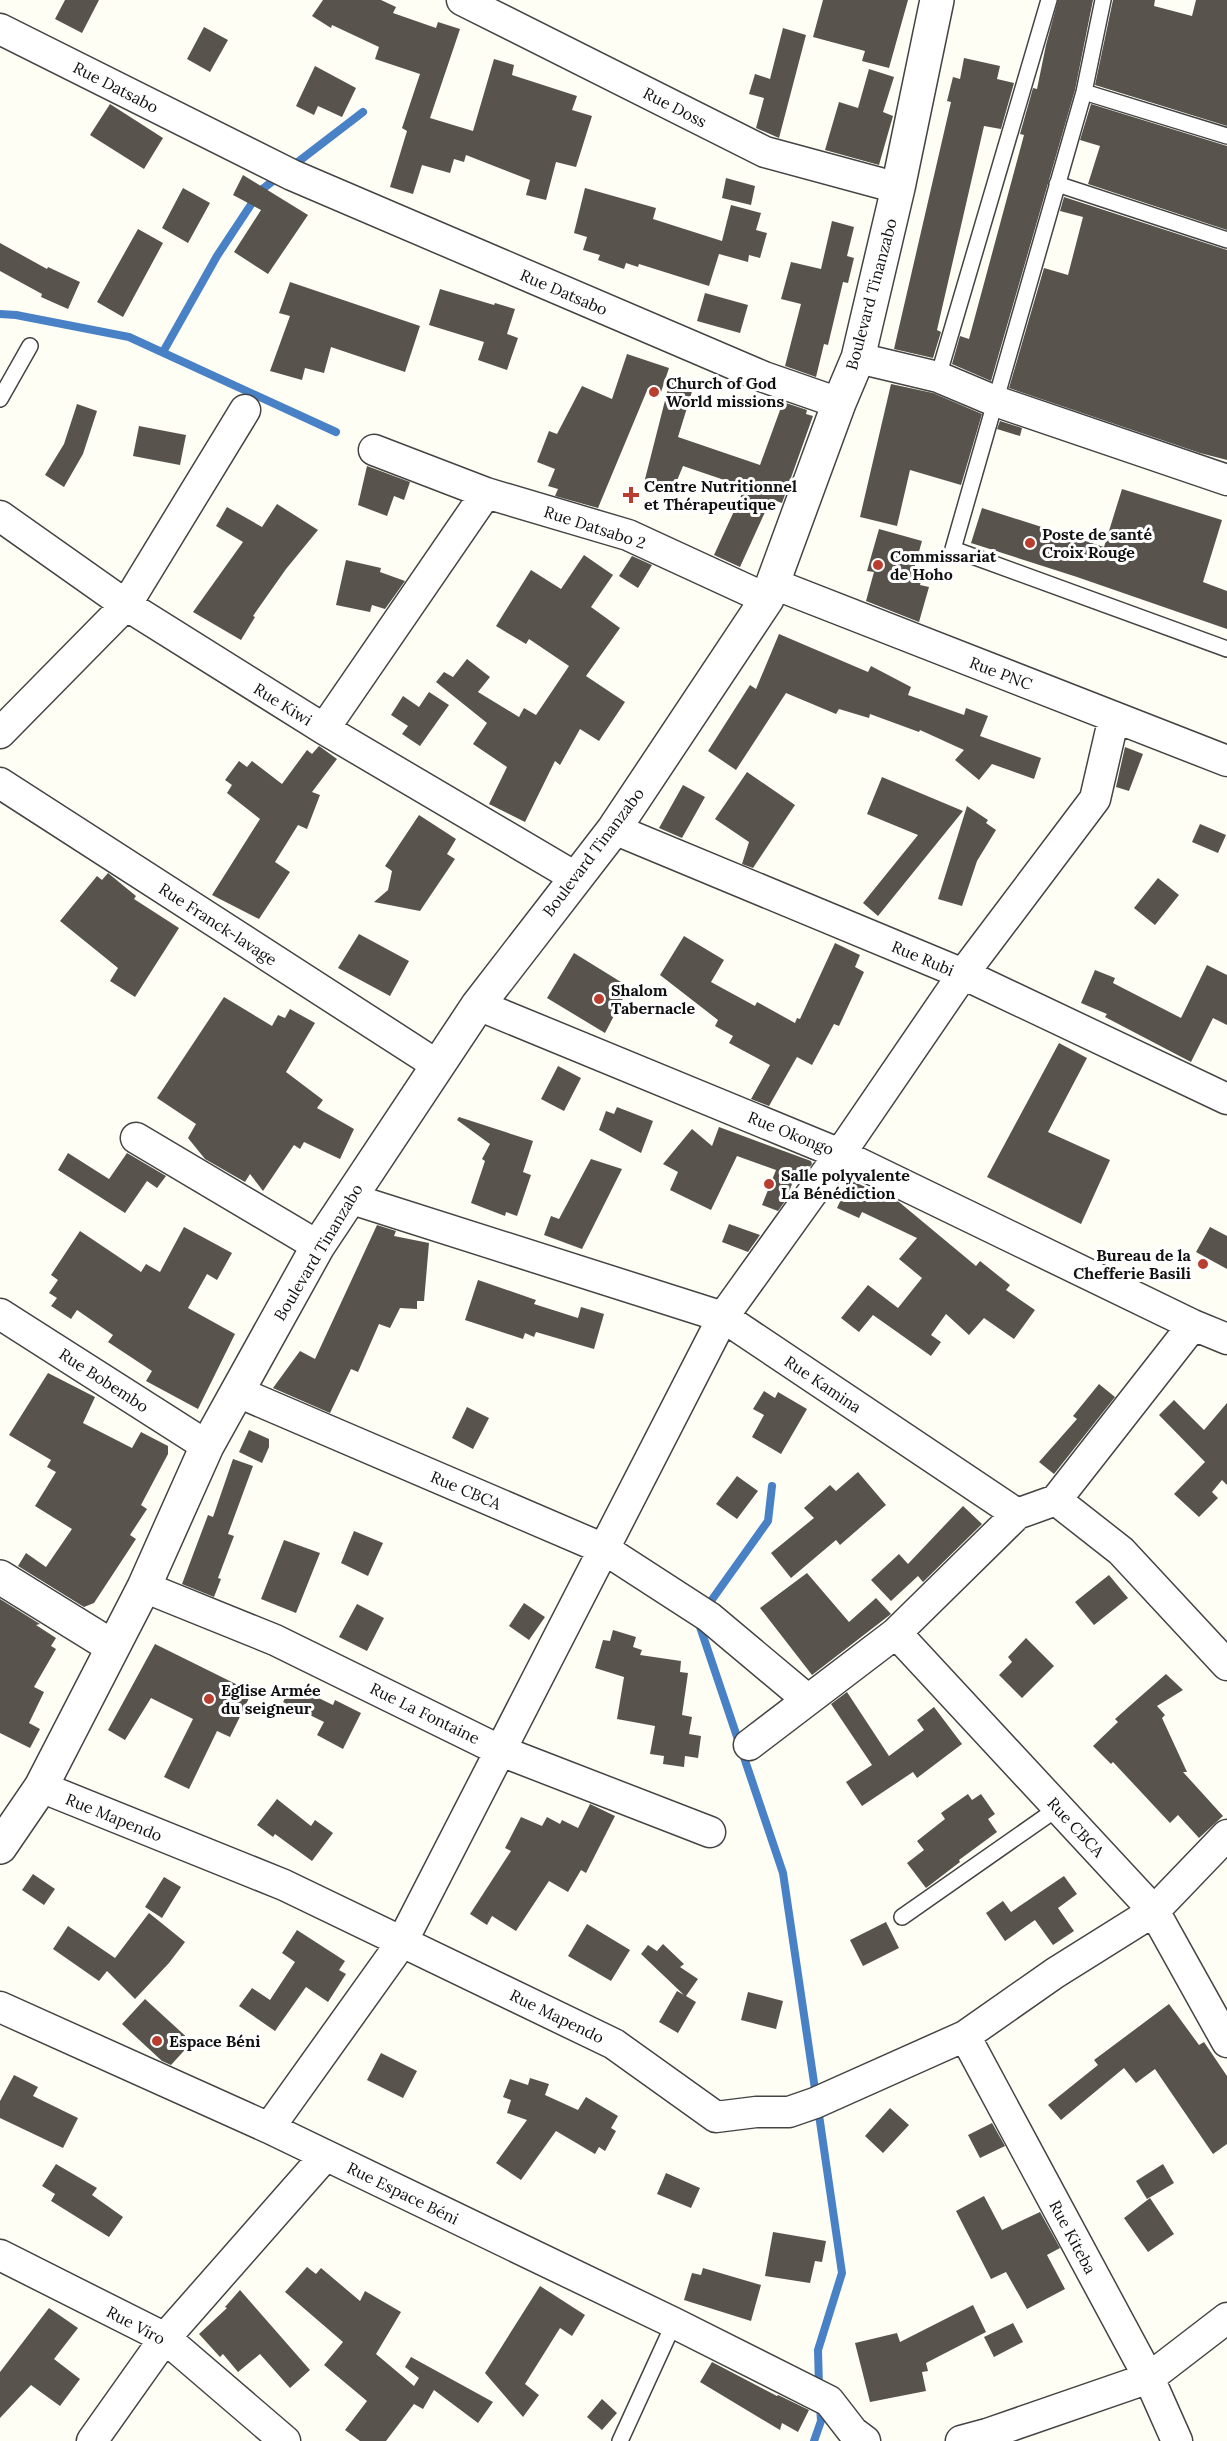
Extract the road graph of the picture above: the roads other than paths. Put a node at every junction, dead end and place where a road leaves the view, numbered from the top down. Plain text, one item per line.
1 (462, 0) edge
2 (937, 0) edge
3 (1049, 0) edge
4 (1103, 0) edge
5 (0, 29) edge
6 (1084, 92) junction
7 (1227, 136) edge
8 (1056, 184) junction
9 (898, 188) junction
10 (1227, 240) edge
11 (30, 346) dead end
12 (858, 358) junction
13 (938, 377) junction
14 (0, 399) edge
15 (995, 401) junction
16 (839, 403) junction
17 (245, 410) dead end
18 (374, 450) dead end
19 (1227, 480) edge
20 (486, 493) junction
21 (0, 516) edge
22 (771, 592) junction
23 (126, 605) junction
24 (1227, 649) edge
25 (1114, 717) junction
26 (324, 729) junction
27 (0, 733) edge
28 (1227, 760) edge
29 (0, 783) edge
30 (614, 828) junction
31 (575, 877) junction
32 (963, 974) junction
33 (478, 1005) junction
34 (437, 1065) junction
35 (1227, 1099) edge
36 (136, 1138) dead end
37 (840, 1154) junction
38 (349, 1198) junction
39 (318, 1246) junction
40 (0, 1314) edge
41 (723, 1317) junction
42 (1193, 1325) junction
43 (1227, 1340) edge
44 (238, 1392) junction
45 (207, 1446) junction
46 (1056, 1500) junction
47 (1017, 1514) junction
48 (604, 1549) junction
49 (0, 1577) edge
50 (144, 1587) junction
51 (896, 1633) junction
52 (113, 1647) junction
53 (1227, 1665) edge
54 (808, 1700) junction
55 (749, 1745) dead end
56 (501, 1751) junction
57 (41, 1788) junction
58 (1058, 1808) junction
59 (710, 1832) dead end
60 (1227, 1835) edge
61 (1, 1844) edge
62 (1154, 1911) junction
63 (902, 1917) dead end
64 (402, 1942) junction
65 (0, 2007) edge
66 (965, 2036) junction
67 (1227, 2042) edge
68 (270, 2128) junction
69 (325, 2156) junction
70 (0, 2255) edge
71 (1227, 2319) edge
72 (674, 2323) junction
73 (165, 2338) junction
74 (1149, 2378) junction
75 (979, 2439) edge
76 (92, 2441) edge
77 (285, 2441) edge
78 (620, 2441) edge
79 (865, 2441) edge
80 (1178, 2441) edge

1 - 9 street, Rue Doss
2 - 9 street, Boulevard Tinanzabo
3 - 13 lane
4 - 6 lane
5 - 16 street, Rue Datsabo
6 - 7 lane
6 - 8 lane
8 - 10 lane
8 - 15 lane
9 - 12 street, Boulevard Tinanzabo
11 - 14 lane
12 - 13 street
12 - 16 street, Boulevard Tinanzabo
13 - 15 street
15 - 19 street
15 - 24 lane
16 - 22 street, Boulevard Tinanzabo
17 - 23 street
18 - 20 street, Rue Datsabo 2
20 - 22 street, Rue Datsabo 2
20 - 26 street
21 - 23 street, Rue Kiwi
22 - 25 street, Rue PNC
22 - 30 street, Boulevard Tinanzabo
23 - 26 street, Rue Kiwi
23 - 27 street
25 - 28 street, Rue PNC
25 - 32 street
26 - 31 street, Rue Kiwi
29 - 34 street, Rue Franck-lavage
30 - 31 street, Boulevard Tinanzabo
30 - 32 street, Rue Rubi
31 - 33 street, Boulevard Tinanzabo
32 - 35 street, Rue Rubi
32 - 37 street
33 - 34 street, Boulevard Tinanzabo
33 - 37 street, Rue Okongo
34 - 38 street, Boulevard Tinanzabo
36 - 39 street
37 - 41 street
37 - 42 street, Rue Okongo
38 - 39 street, Boulevard Tinanzabo
38 - 41 street, Rue Kamina
39 - 44 street, Boulevard Tinanzabo
40 - 45 street, Rue Bobembo
41 - 47 street, Rue Kamina
41 - 48 street
42 - 43 street, Rue Okongo
42 - 46 street
44 - 45 street, Boulevard Tinanzabo
44 - 48 street, Rue CBCA
45 - 50 street, Boulevard Tinanzabo
46 - 47 street
46 - 53 street
47 - 51 street
48 - 54 street, Rue CBCA
48 - 56 street
49 - 52 street
50 - 52 street, Boulevard Tinanzabo
50 - 56 street, Rue La Fontaine
51 - 54 street
51 - 58 street, Rue CBCA
52 - 57 street, Boulevard Tinanzabo
54 - 55 street
56 - 59 street, Rue La Fontaine
56 - 64 street
57 - 61 street, Boulevard Tinanzabo
57 - 64 street, Rue Mapendo
58 - 62 street, Rue CBCA
58 - 63 lane
60 - 62 street, Rue Mapendo
62 - 66 street, Rue Mapendo
62 - 67 street, Rue CBCA
64 - 66 street, Rue Mapendo
64 - 68 street
65 - 68 street, Rue Espace Béni
66 - 74 street, Rue Kiteba
68 - 69 street, Rue Espace Béni
69 - 72 street, Rue Espace Béni
69 - 73 street
70 - 73 street, Rue Viro
71 - 74 street
72 - 78 lane
72 - 79 street, Rue Espace Béni
73 - 76 street
73 - 77 street, Rue Viro
74 - 75 street
74 - 80 street, Rue Kiteba

